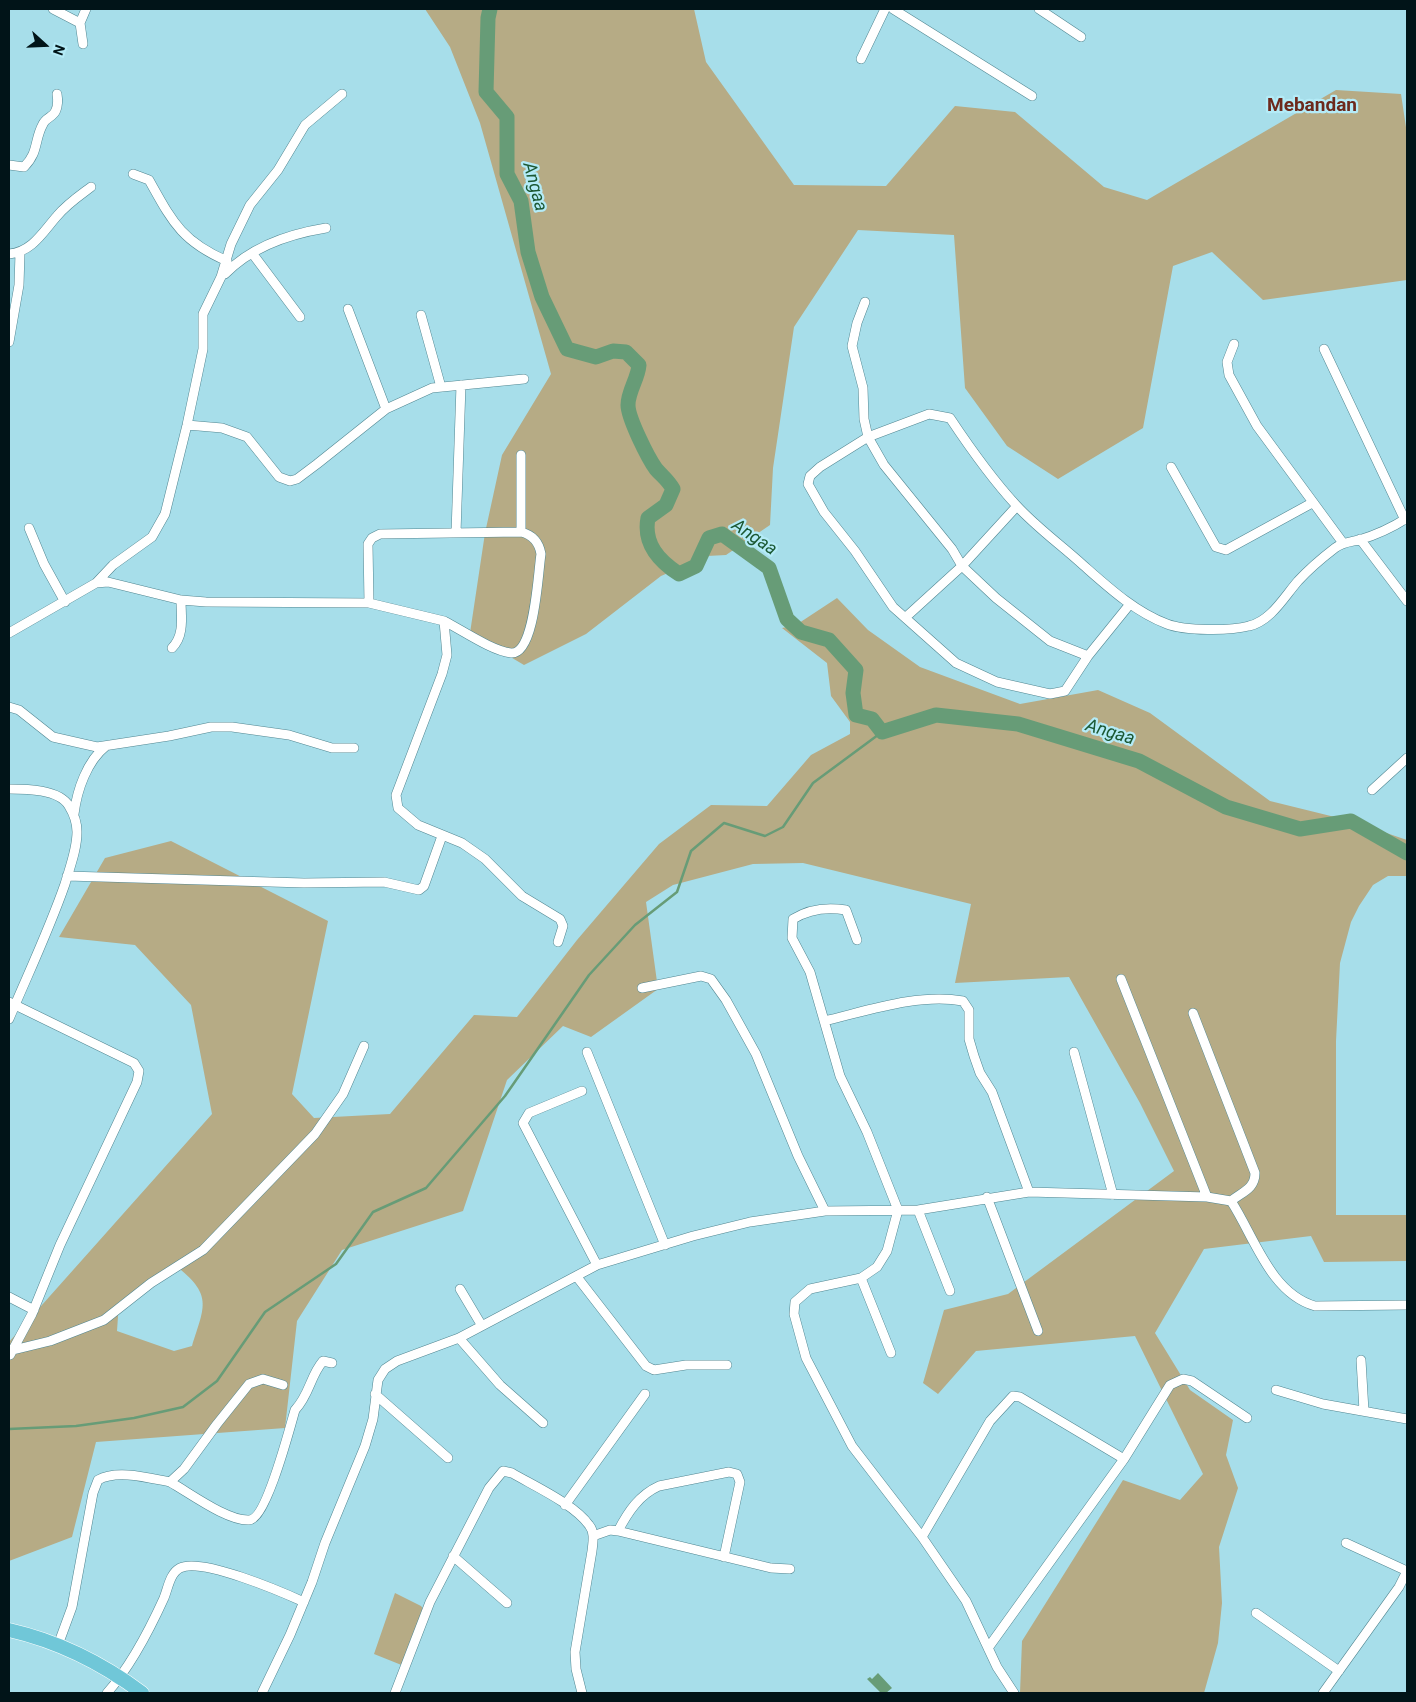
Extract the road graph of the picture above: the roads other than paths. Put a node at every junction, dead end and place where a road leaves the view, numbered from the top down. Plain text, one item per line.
1 (54, 9) edge
2 (86, 9) edge
3 (885, 9) edge
4 (893, 9) edge
5 (1039, 9) edge
6 (80, 23) junction
7 (1081, 37) dead end
8 (83, 44) dead end
9 (860, 60) dead end
10 (57, 94) dead end
11 (342, 94) dead end
12 (1032, 96) dead end
13 (9, 165) edge
14 (133, 174) dead end
15 (91, 187) dead end
16 (326, 228) dead end
17 (20, 253) junction
18 (252, 253) junction
19 (9, 254) edge
20 (227, 261) junction
21 (221, 277) junction
22 (865, 302) dead end
23 (348, 310) dead end
24 (421, 315) dead end
25 (300, 317) dead end
26 (9, 342) edge
27 (1234, 344) dead end
28 (1324, 349) dead end
29 (524, 379) dead end
30 (461, 385) junction
31 (441, 387) junction
32 (386, 409) junction
33 (187, 425) junction
34 (868, 437) junction
35 (520, 455) dead end
36 (1171, 467) dead end
37 (1312, 503) junction
38 (1017, 506) junction
39 (1406, 519) edge
40 (29, 528) dead end
41 (521, 532) junction
42 (456, 533) junction
43 (1360, 540) junction
44 (1343, 543) junction
45 (962, 566) junction
46 (96, 583) junction
47 (181, 600) junction
48 (1407, 601) edge
49 (65, 602) junction
50 (369, 603) junction
51 (1130, 604) junction
52 (906, 617) junction
53 (444, 621) junction
54 (9, 633) edge
55 (172, 648) dead end
56 (1088, 656) junction
57 (9, 708) edge
58 (106, 746) junction
59 (354, 748) dead end
60 (1407, 758) edge
61 (9, 789) edge
62 (1372, 790) dead end
63 (74, 814) junction
64 (442, 836) junction
65 (67, 876) junction
66 (857, 940) dead end
67 (558, 942) dead end
68 (1121, 979) dead end
69 (642, 988) dead end
70 (12, 1004) edge
71 (1193, 1013) dead end
72 (9, 1019) edge
73 (824, 1021) junction
74 (364, 1046) dead end
75 (587, 1052) dead end
76 (1074, 1052) dead end
77 (582, 1091) dead end
78 (1028, 1192) junction
79 (1113, 1195) junction
80 (987, 1197) junction
81 (1207, 1197) junction
82 (1231, 1201) junction
83 (898, 1210) junction
84 (918, 1210) junction
85 (825, 1211) junction
86 (665, 1245) junction
87 (597, 1265) junction
88 (577, 1277) junction
89 (861, 1278) junction
90 (460, 1289) dead end
91 (950, 1291) dead end
92 (9, 1297) edge
93 (1407, 1305) edge
94 (34, 1310) junction
95 (482, 1326) junction
96 (1038, 1331) dead end
97 (459, 1338) junction
98 (10, 1353) edge
99 (891, 1353) dead end
100 (1361, 1360) dead end
101 (332, 1363) dead end
102 (727, 1365) dead end
103 (283, 1385) dead end
104 (1276, 1390) dead end
105 (375, 1394) junction
106 (645, 1394) dead end
107 (1364, 1411) junction
108 (1247, 1418) dead end
109 (1407, 1419) edge
110 (543, 1423) dead end
111 (448, 1458) dead end
112 (1124, 1459) junction
113 (170, 1482) junction
114 (565, 1505) junction
115 (618, 1530) junction
116 (593, 1536) junction
117 (922, 1537) junction
118 (1346, 1543) dead end
119 (453, 1556) junction
120 (724, 1557) junction
121 (790, 1569) dead end
122 (1407, 1571) edge
123 (304, 1602) junction
124 (507, 1603) dead end
125 (1256, 1613) dead end
126 (9, 1630) edge
127 (58, 1646) junction
128 (988, 1648) junction
129 (1339, 1672) junction
130 (121, 1678) junction
131 (107, 1693) edge
132 (142, 1693) edge
133 (262, 1693) edge
134 (395, 1693) edge
135 (582, 1693) edge
136 (1014, 1693) edge
137 (1323, 1693) edge

1 - 6 street
2 - 6 street
3 - 9 street
4 - 12 street
5 - 7 street
6 - 8 street
10 - 13 street
11 - 20 street
14 - 20 street
15 - 17 street
16 - 18 street
17 - 19 street
17 - 26 street
18 - 21 street
18 - 25 street
20 - 21 street
21 - 33 street
22 - 34 street
23 - 32 street
24 - 31 street
27 - 37 street
28 - 39 street
29 - 30 street
30 - 31 street
30 - 42 street
31 - 32 street
32 - 33 street
33 - 46 street
34 - 38 street
34 - 45 street
34 - 52 street
35 - 41 street
36 - 37 street
37 - 44 street
38 - 45 street
38 - 51 street
39 - 43 street
40 - 49 street
41 - 42 street
41 - 53 street
42 - 50 street
43 - 44 street
43 - 48 street
44 - 51 street
45 - 52 street
45 - 56 street
46 - 47 street
46 - 49 street
47 - 50 street
47 - 55 street
49 - 54 street
50 - 53 street
51 - 56 street
52 - 56 street
53 - 64 street
57 - 58 street
58 - 59 street
58 - 63 street
60 - 62 street
61 - 63 street
63 - 65 street
64 - 65 street
64 - 67 street
65 - 70 street
66 - 73 street
68 - 81 street
69 - 85 street
70 - 72 street
70 - 94 street
71 - 82 street
73 - 78 street
73 - 83 street
74 - 98 street
75 - 86 street
76 - 79 street
77 - 87 street
78 - 79 street
78 - 80 street
79 - 81 street
80 - 84 street
80 - 96 street
81 - 82 street
82 - 93 street
83 - 84 street
83 - 85 street
83 - 89 street
84 - 91 street
85 - 86 street
86 - 87 street
87 - 88 street
88 - 95 street
88 - 102 street
89 - 99 street
89 - 117 street
90 - 95 street
92 - 94 street
94 - 98 street
95 - 97 street
97 - 105 street
97 - 110 street
100 - 107 street
101 - 113 street
103 - 113 street
104 - 107 street
105 - 111 street
105 - 123 street
106 - 114 street
107 - 109 street
108 - 112 street
112 - 117 street
112 - 128 street
113 - 127 street
114 - 116 street
114 - 119 street
115 - 116 street
115 - 120 street
115 - 120 street
116 - 135 street
117 - 128 street
118 - 122 street
119 - 124 street
119 - 134 street
120 - 121 street
122 - 129 street
123 - 130 street
123 - 133 street
125 - 129 street
126 - 127 highway
127 - 130 highway
128 - 136 street
129 - 137 street
130 - 131 street
130 - 132 highway

